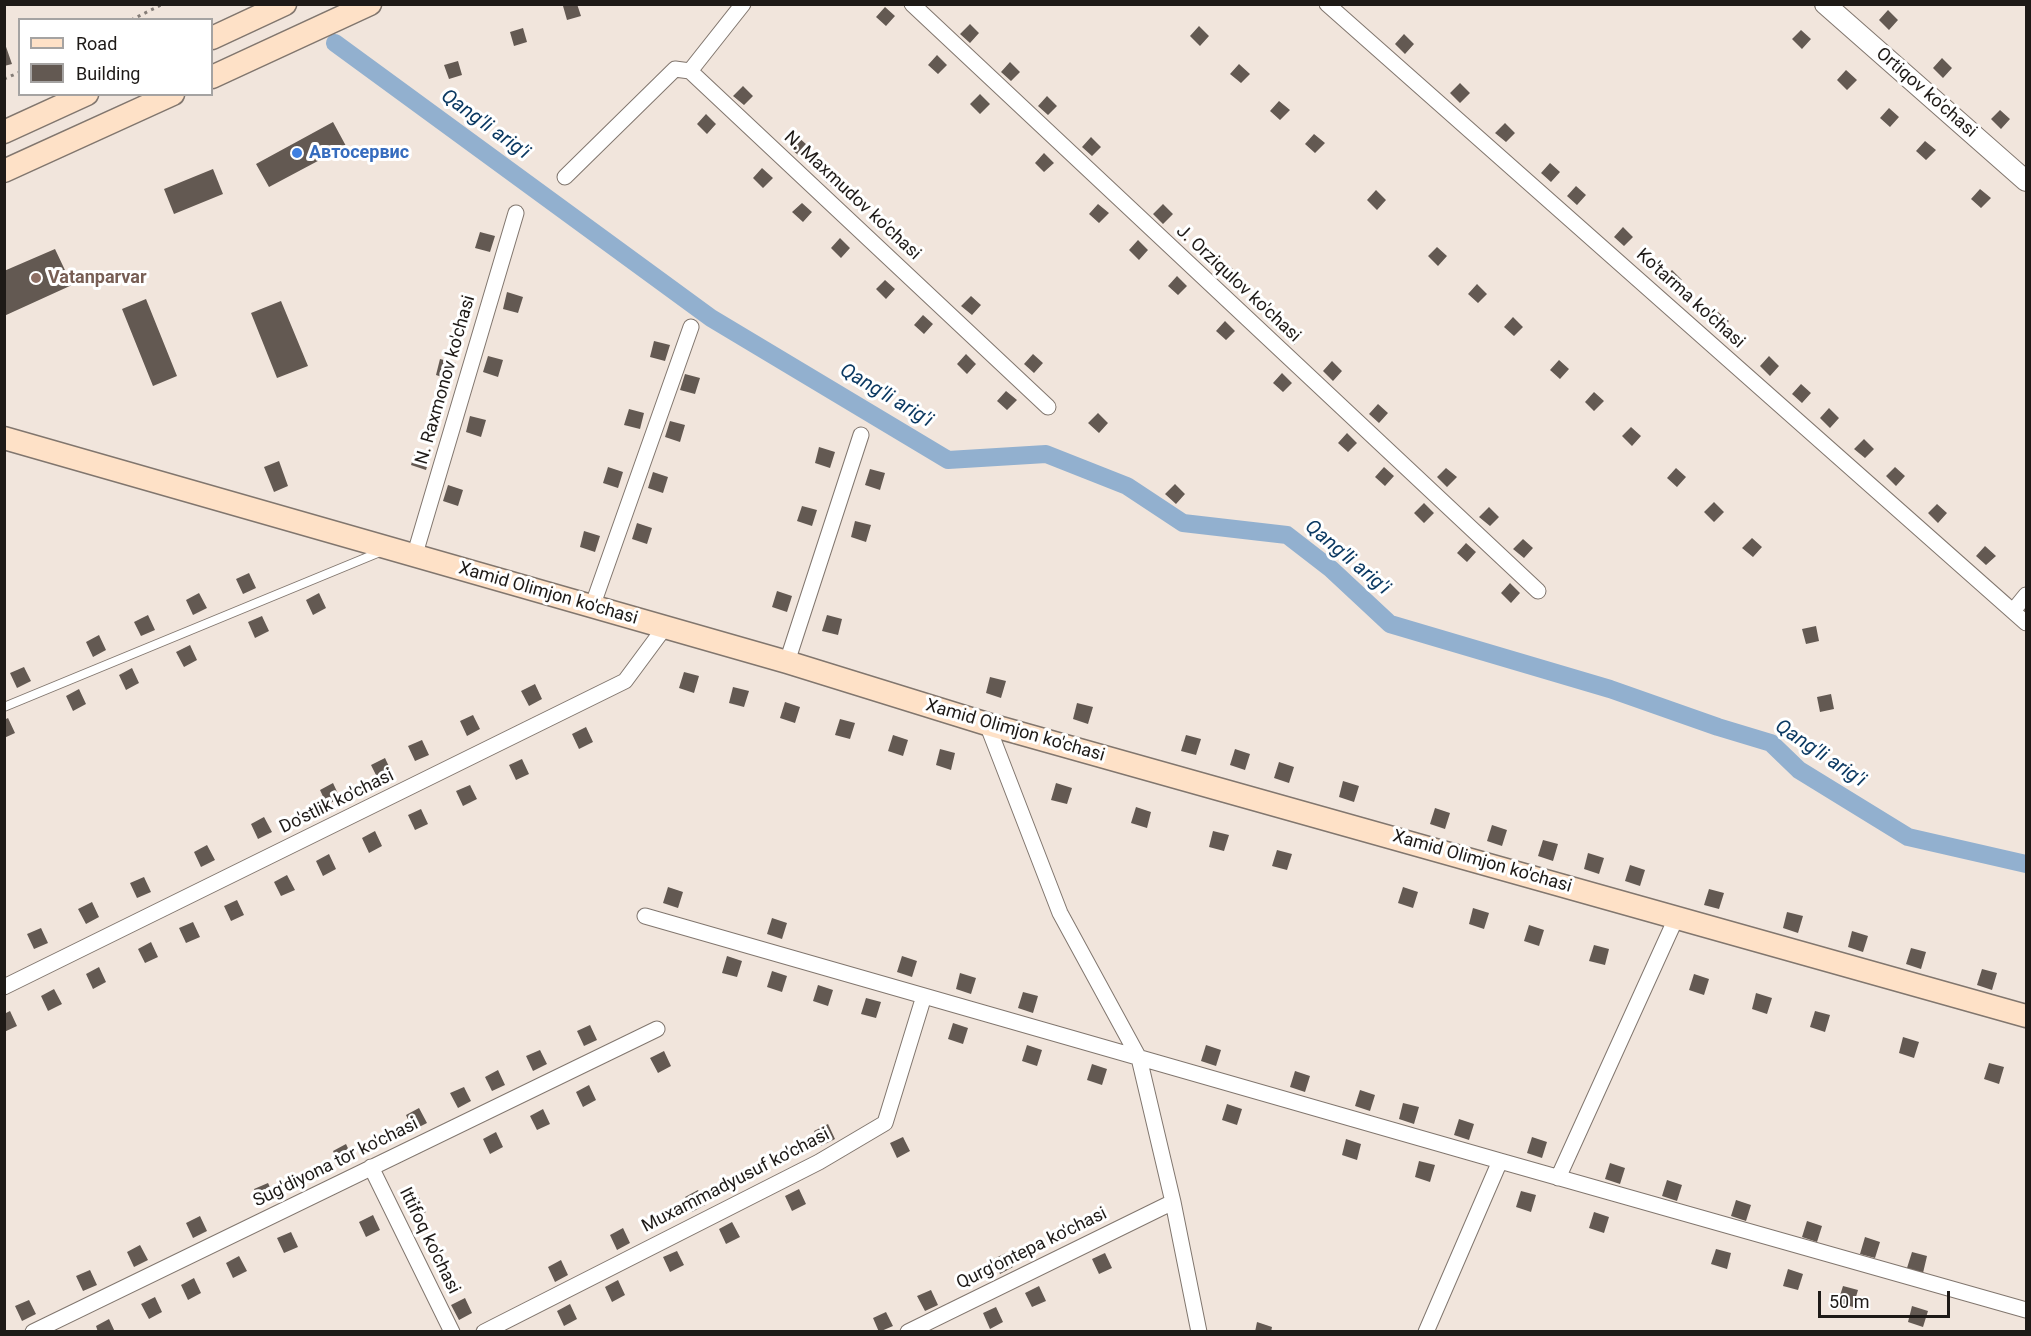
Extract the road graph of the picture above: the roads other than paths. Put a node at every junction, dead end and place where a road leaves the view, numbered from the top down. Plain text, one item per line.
1 (285, 4) edge
2 (370, 4) edge
3 (743, 4) edge
4 (912, 4) edge
5 (1327, 4) edge
6 (1825, 4) edge
7 (213, 38) edge
8 (690, 71) junction
9 (213, 77) edge
10 (83, 96) edge
11 (134, 96) edge
12 (169, 96) edge
13 (120, 119) junction
14 (4, 132) edge
15 (4, 171) edge
16 (565, 177) dead end
17 (2026, 181) edge
18 (516, 213) dead end
19 (692, 327) dead end
20 (1048, 406) dead end
21 (861, 435) dead end
22 (4, 438) edge
23 (387, 549) junction
24 (414, 557) junction
25 (1538, 591) dead end
26 (2026, 595) edge
27 (592, 607) junction
28 (2013, 611) junction
29 (2026, 623) edge
30 (665, 627) junction
31 (787, 662) junction
32 (4, 707) edge
33 (987, 724) junction
34 (645, 916) dead end
35 (1677, 916) junction
36 (4, 987) edge
37 (924, 996) junction
38 (2026, 1016) edge
39 (657, 1029) dead end
40 (1139, 1058) junction
41 (1500, 1161) junction
42 (371, 1167) junction
43 (1558, 1178) junction
44 (1173, 1202) junction
45 (2026, 1310) edge
46 (1201, 1331) edge
47 (33, 1332) edge
48 (452, 1332) edge
49 (484, 1332) edge
50 (908, 1332) edge
51 (1426, 1332) edge

1 - 7 main road
2 - 9 main road
3 - 8 street
4 - 25 street, J. Orziqulov ko'chasi
5 - 28 street, Ko'tarma ko'chasi
6 - 17 street, Ortiqov ko'chasi
8 - 16 street
8 - 20 street, N. Maxmudov ko'chasi
10 - 14 main road
11 - 13 main road
12 - 13 main road
13 - 15 main road
18 - 24 street, N. Raxmonov ko'chasi
19 - 27 street
21 - 31 street
22 - 23 main road, Xamid Olimjon ko'chasi
23 - 24 main road, Xamid Olimjon ko'chasi
23 - 32 lane
24 - 27 main road, Xamid Olimjon ko'chasi
26 - 28 street
27 - 30 main road, Xamid Olimjon ko'chasi
28 - 29 street, Ko'tarma ko'chasi
30 - 31 main road, Xamid Olimjon ko'chasi
30 - 36 street, Do'stlik ko'chasi
31 - 33 main road, Xamid Olimjon ko'chasi
33 - 35 main road, Xamid Olimjon ko'chasi
33 - 40 street
34 - 37 street
35 - 38 main road, Xamid Olimjon ko'chasi
35 - 43 street
37 - 40 street
37 - 49 street, Muxammadyusuf ko'chasi
39 - 42 street, Sug'diyona tor ko'chasi
40 - 41 street
40 - 44 street
41 - 43 street
41 - 51 street
42 - 47 street, Sug'diyona tor ko'chasi
42 - 48 street, Ittifoq ko'chasi
43 - 45 street
44 - 46 street
44 - 50 street, Qurg'ontepa ko'chasi

